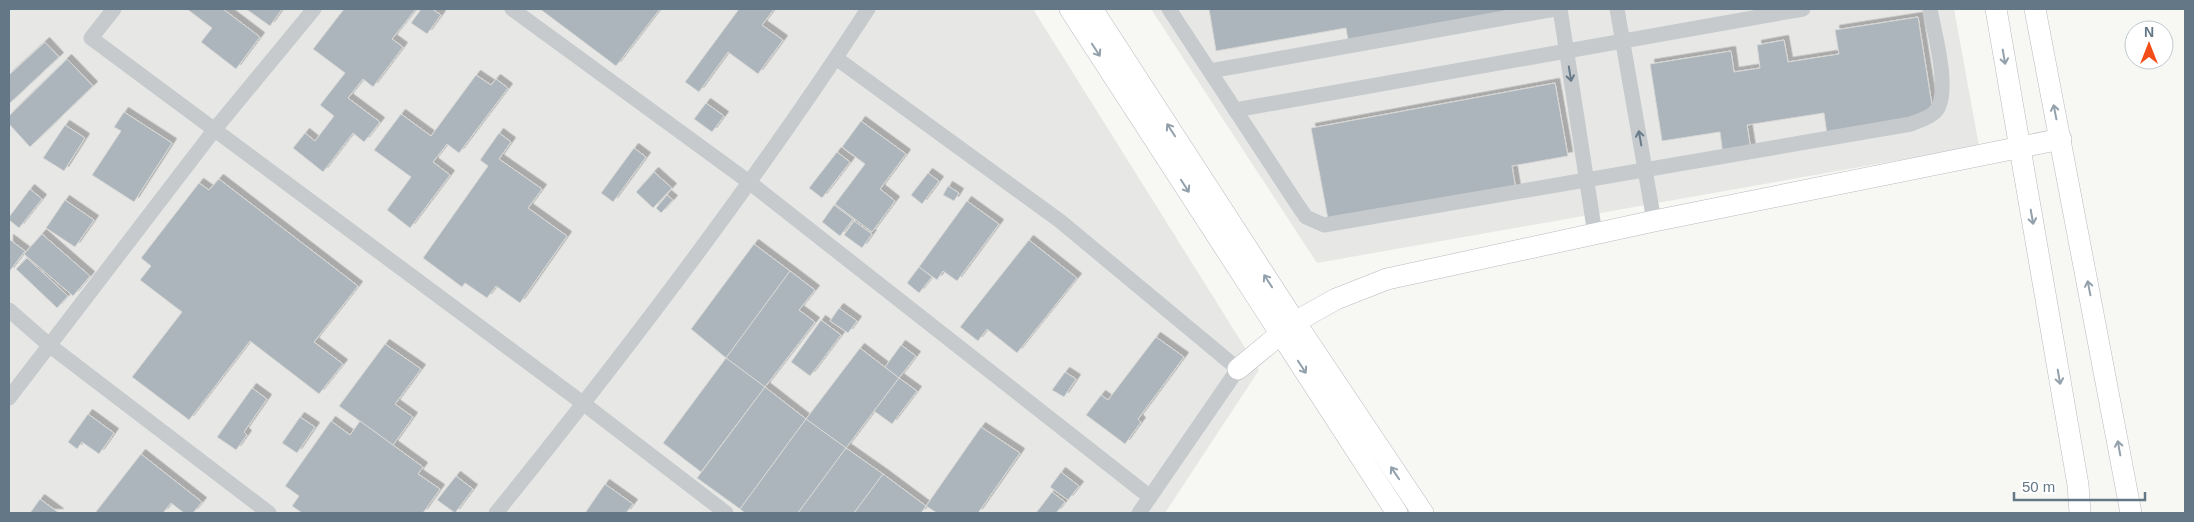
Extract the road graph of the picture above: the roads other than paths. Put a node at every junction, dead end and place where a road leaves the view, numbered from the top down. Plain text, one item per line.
1 (114, 9) edge
2 (314, 9) edge
3 (512, 9) edge
4 (868, 9) edge
5 (1070, 9) edge
6 (1092, 9) edge
7 (1169, 9) edge
8 (1555, 9) edge
9 (1560, 9) edge
10 (1617, 9) edge
11 (1803, 9) edge
12 (1930, 9) edge
13 (1996, 9) edge
14 (2035, 9) edge
15 (1622, 41) junction
16 (1567, 51) junction
17 (836, 58) junction
18 (1210, 71) junction
19 (1236, 110) junction
20 (215, 130) junction
21 (2061, 139) junction
22 (2020, 149) junction
23 (1645, 170) junction
24 (1587, 180) junction
25 (749, 182) junction
26 (1654, 220) junction
27 (1595, 234) junction
28 (9, 310) edge
29 (1288, 328) junction
30 (49, 345) junction
31 (1238, 369) junction
32 (9, 398) edge
33 (584, 404) junction
34 (1150, 497) junction
35 (269, 513) edge
36 (496, 513) edge
37 (726, 513) edge
38 (1139, 513) edge
39 (1396, 513) edge
40 (1423, 513) edge
41 (2080, 513) edge
42 (2131, 513) edge

1 - 20 street
2 - 20 street
3 - 25 street
4 - 17 street
5 -> 29 street
29 -> 6 street
7 - 18 street
8 - 18 street
9 - 16 street
10 - 15 street
11 - 15 street
12 - 23 street
13 -> 22 street
21 -> 14 street
15 - 16 street
23 -> 15 street
16 - 19 street
16 -> 24 street
17 - 25 street
17 - 31 street
18 - 19 street
19 - 24 street
20 - 30 street
20 - 33 street
21 - 22 street
42 -> 21 street
22 - 26 street
22 -> 41 street
23 - 24 street
23 - 26 street
24 - 27 street
25 - 33 street
25 - 34 street
26 - 27 street
27 - 29 street
28 - 30 street
29 - 31 street
29 -> 39 street
40 -> 29 street
30 - 32 street
30 - 35 street
31 - 34 street
33 - 36 street
33 - 37 street
34 - 38 street

